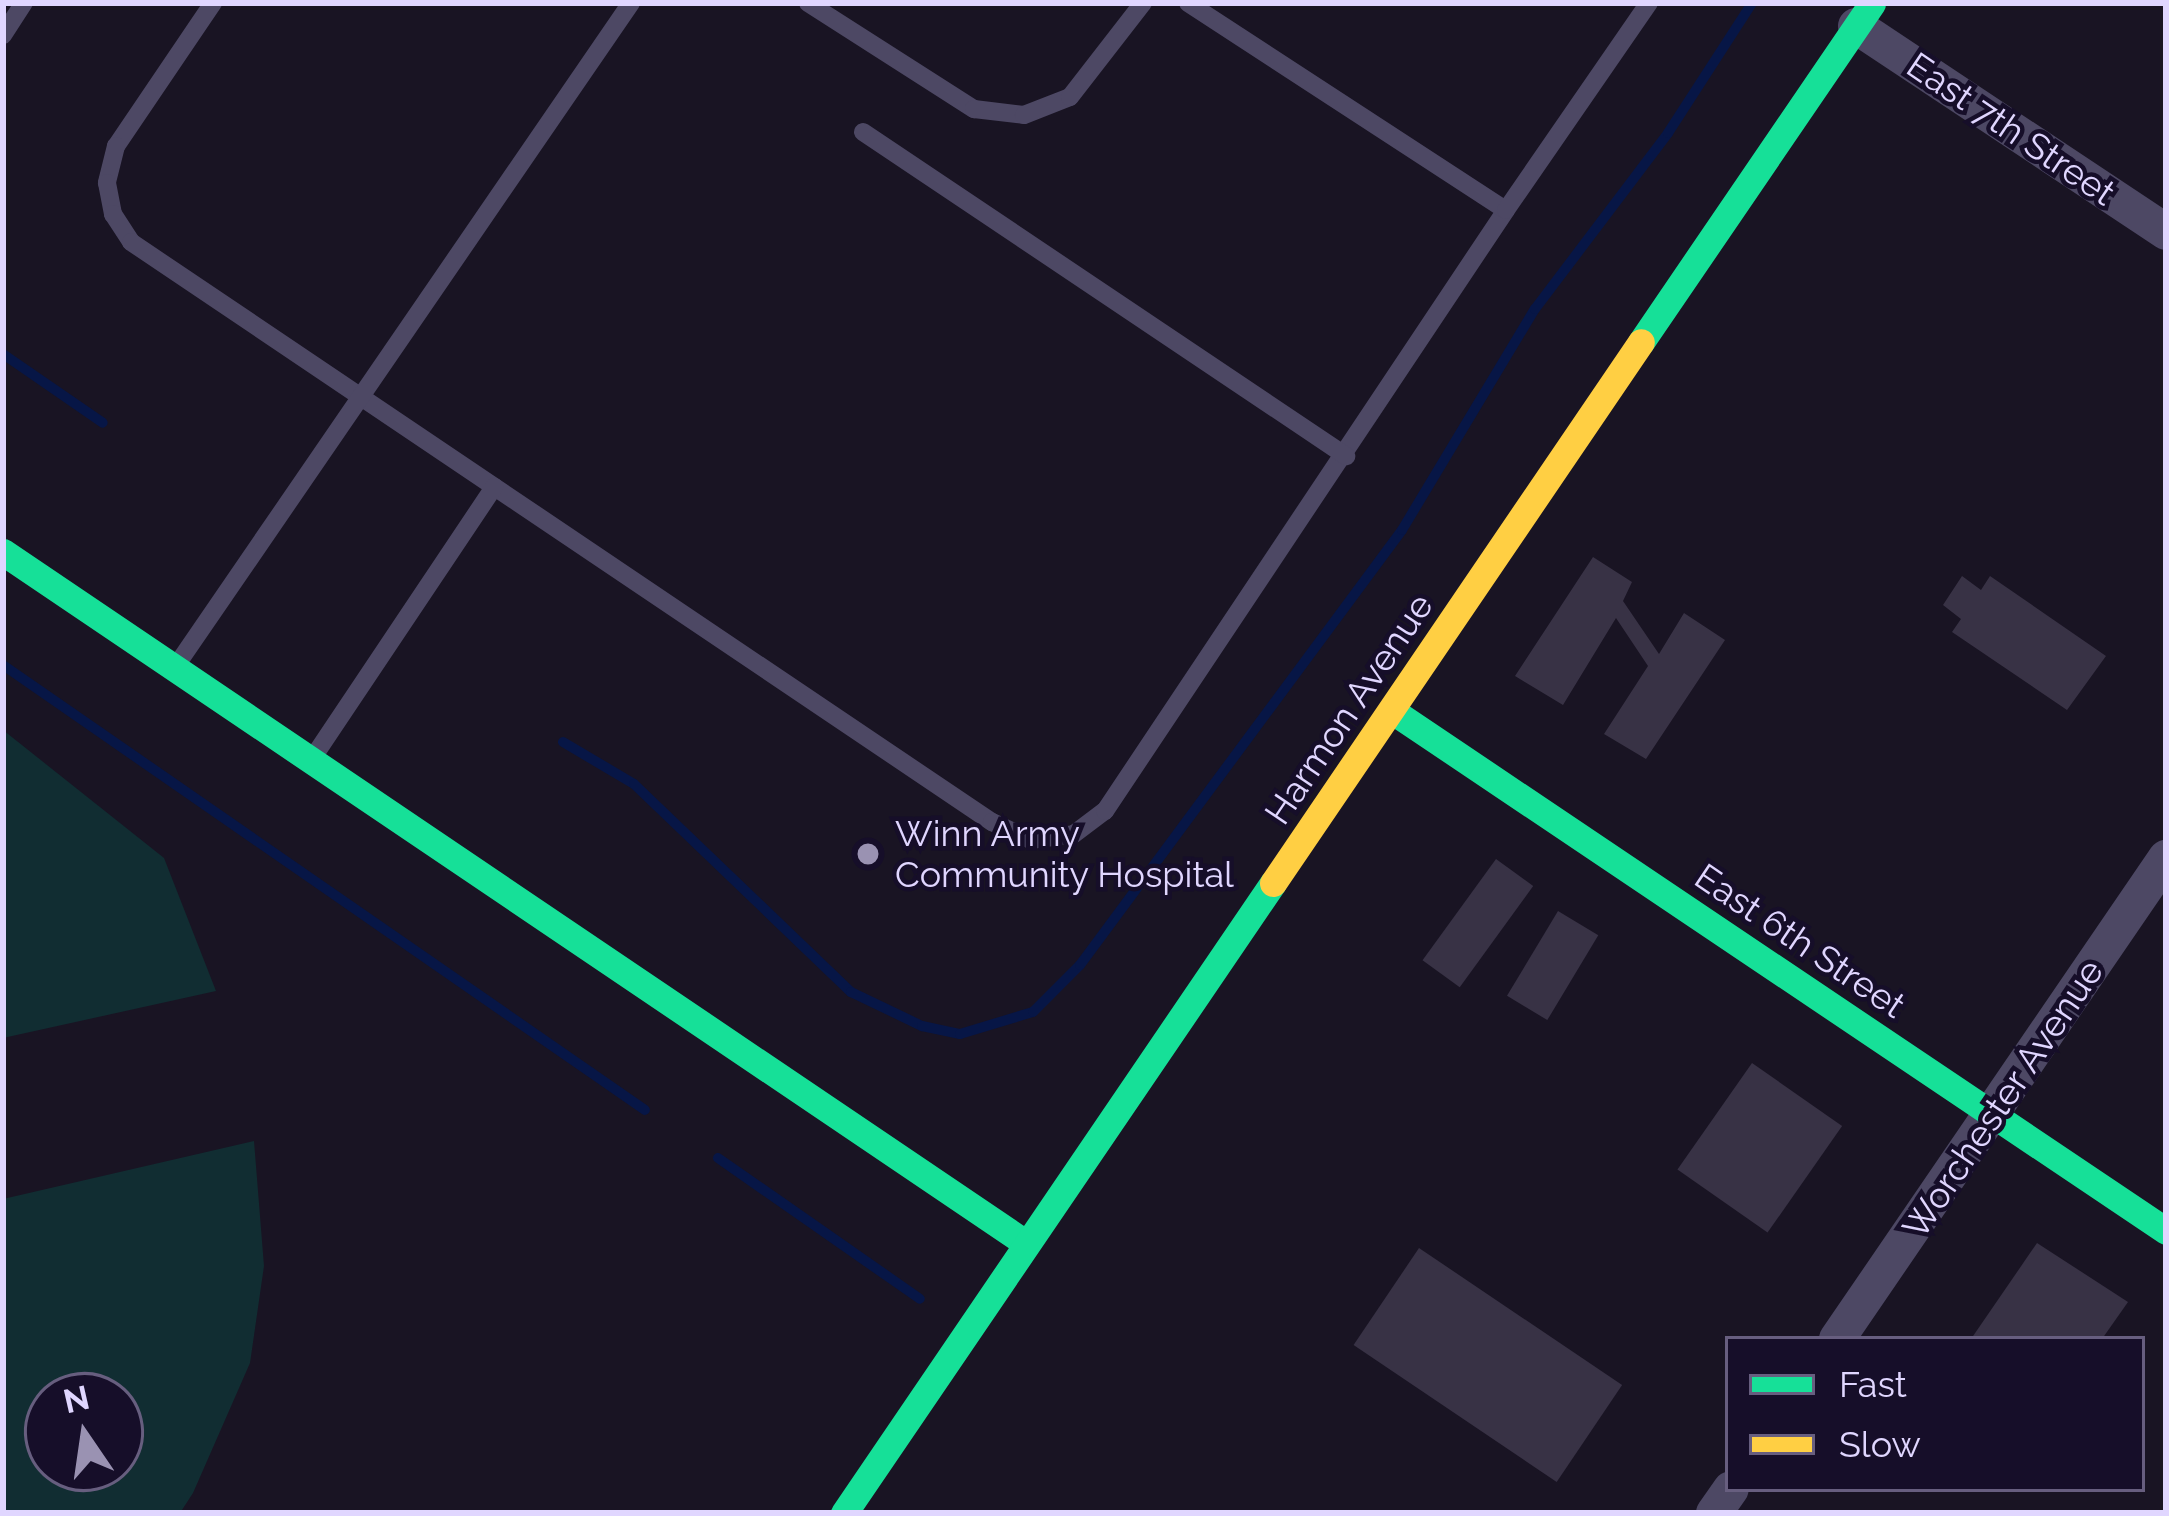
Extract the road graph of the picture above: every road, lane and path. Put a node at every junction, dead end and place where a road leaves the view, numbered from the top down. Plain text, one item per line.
1 (24, 3) edge
2 (213, 3) edge
3 (631, 3) edge
4 (1143, 3) edge
5 (1188, 3) edge
6 (1649, 3) edge
7 (812, 4) edge
8 (1864, 14) edge
9 (3, 35) edge
10 (863, 132) dead end
11 (1507, 210) junction
12 (2166, 232) edge
13 (363, 398) junction
14 (1346, 456) junction
15 (494, 487) junction
16 (3, 552) edge
17 (175, 667) junction
18 (1394, 712) junction
19 (312, 760) junction
20 (2166, 858) edge
21 (1994, 1115) junction
22 (2166, 1231) edge
23 (1024, 1242) junction
24 (1839, 1336) edge
25 (844, 1513) edge

1 - 9 lane
2 - 13 lane
3 - 13 lane
4 - 7 lane
5 - 11 lane
6 - 11 lane
8 - 12 street, East 7th Street
8 - 18 street, Harmon Avenue
10 - 14 lane
11 - 14 lane
13 - 15 lane
13 - 17 lane
14 - 15 lane
15 - 19 lane
16 - 17 street
17 - 19 street
18 - 21 street, East 6th Street
18 - 23 street, Harmon Avenue
19 - 23 street
20 - 21 street, Worchester Avenue
21 - 22 street, East 6th Street
21 - 24 street, Worchester Avenue
23 - 25 street, Harmon Avenue

